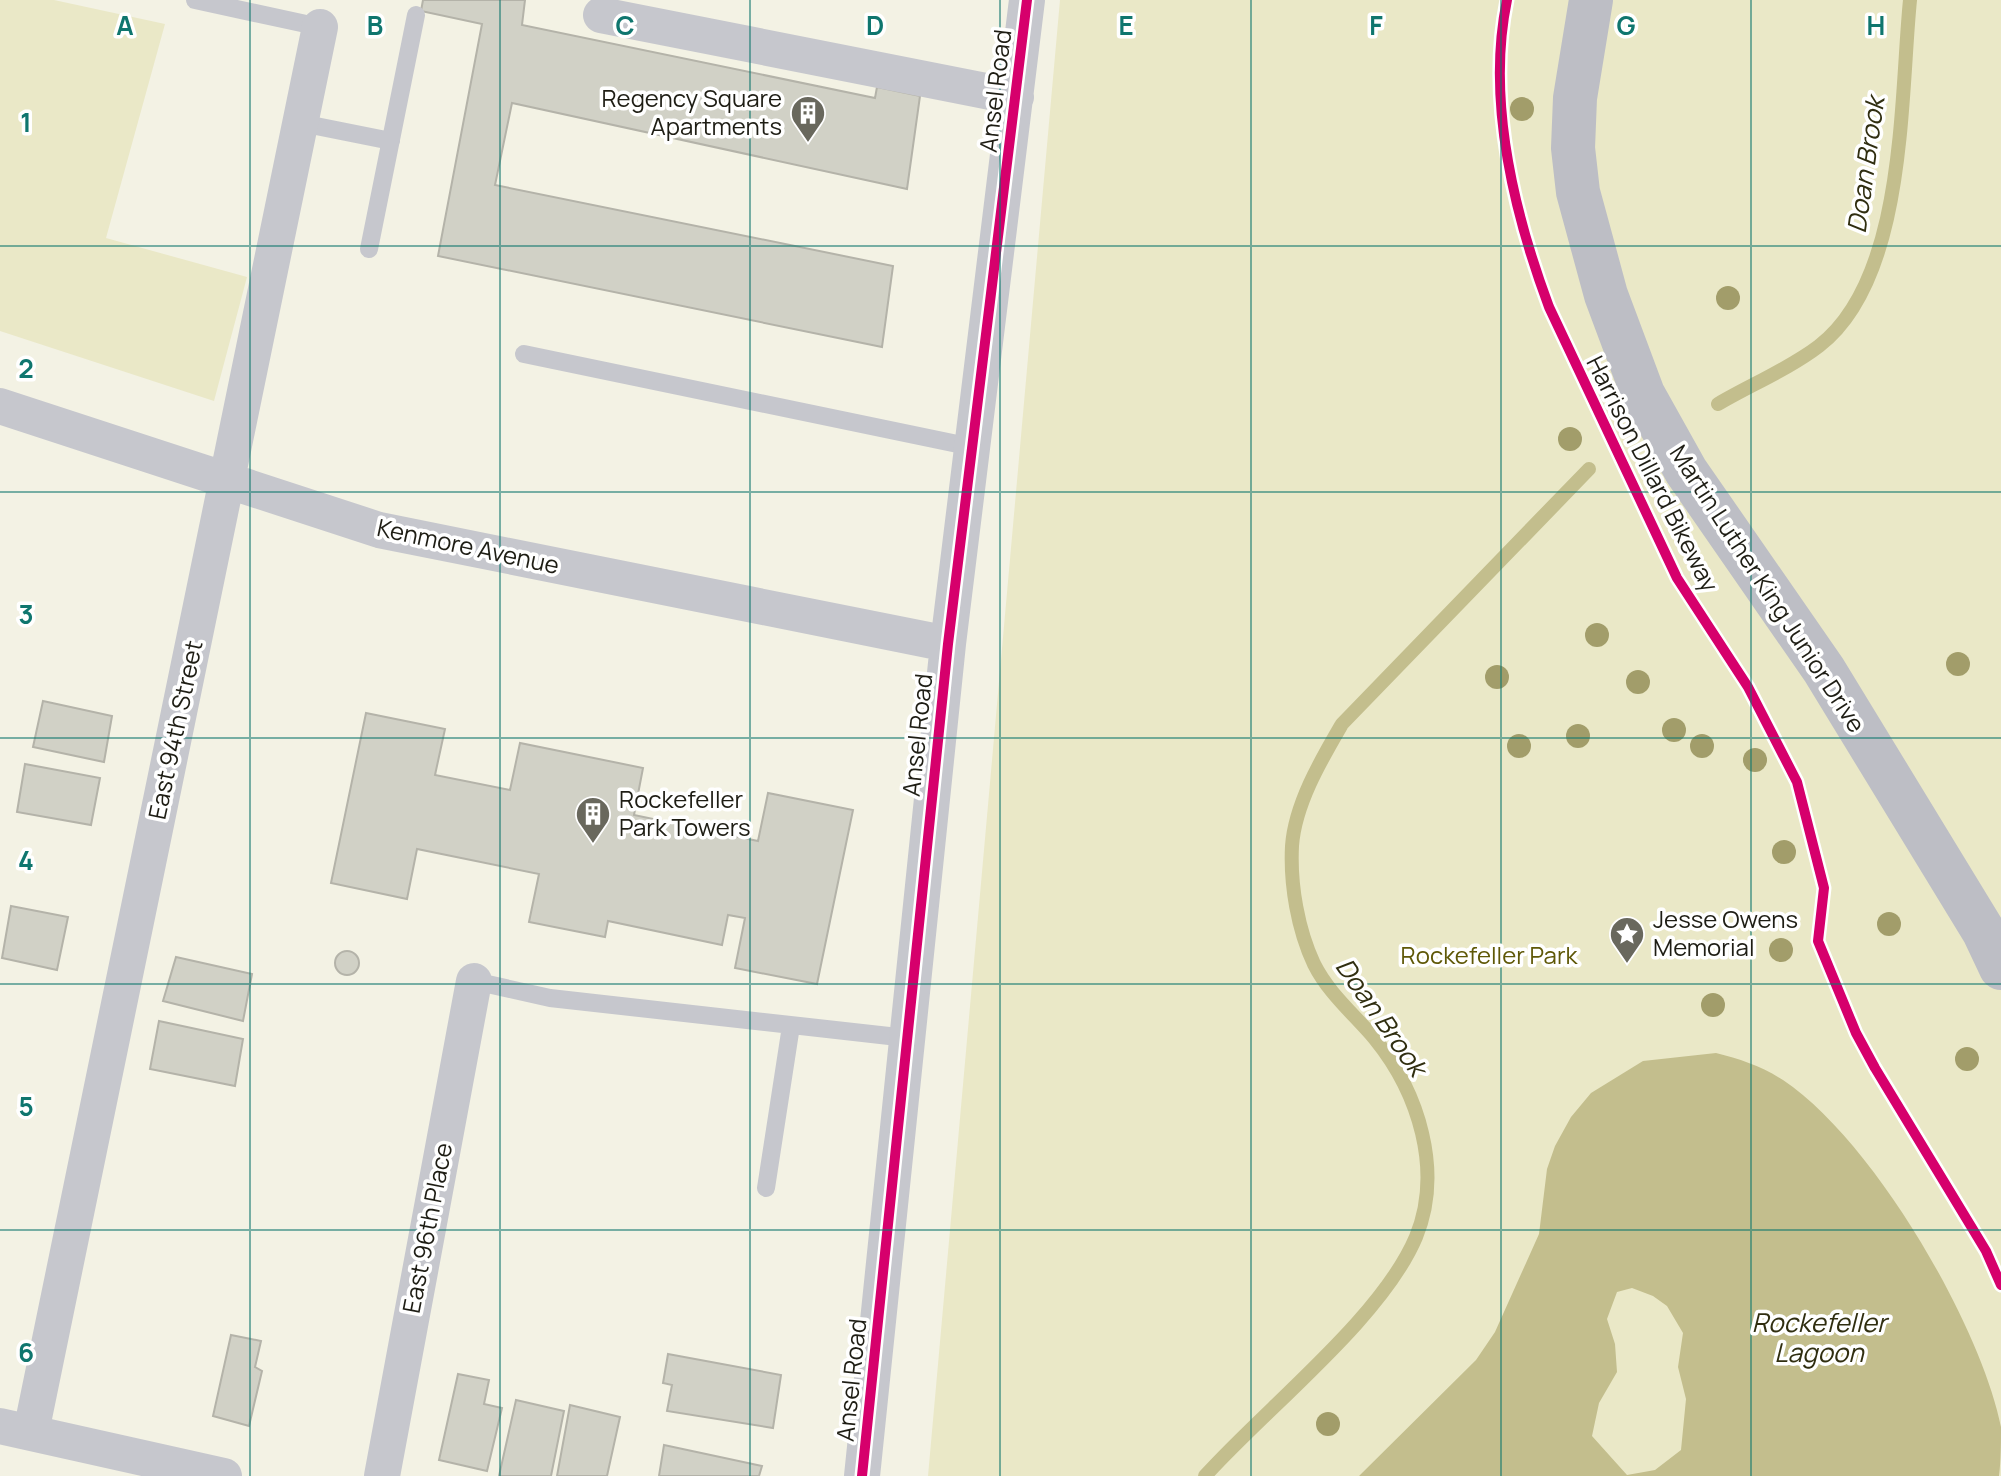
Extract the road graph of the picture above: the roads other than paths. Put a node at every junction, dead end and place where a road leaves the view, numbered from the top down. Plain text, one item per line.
1 (195, 0) edge
2 (1027, 0) edge
3 (1591, 0) edge
4 (416, 15) dead end
5 (601, 15) dead end
6 (320, 27) joint
7 (1016, 97) junction
8 (301, 123) junction
9 (391, 141) junction
10 (369, 249) dead end
11 (524, 354) dead end
12 (0, 406) edge
13 (972, 447) junction
14 (228, 483) junction
15 (948, 644) junction
16 (2001, 968) edge
17 (474, 981) joint
18 (791, 1026) junction
19 (907, 1038) junction
20 (766, 1188) dead end
21 (15, 1429) edge
22 (224, 1476) edge
23 (382, 1476) edge
24 (862, 1476) edge

1 - 6 lane
2 - 7 street, Ansel Road
3 - 16 main road, Martin Luther King Junior Drive
4 - 9 lane
5 - 7 street
6 - 8 street, East 94th Street
7 - 13 street, Ansel Road
8 - 9 lane
8 - 14 street, East 94th Street
9 - 10 lane
11 - 13 lane
12 - 14 street, Kenmore Avenue
13 - 15 street, Ansel Road
14 - 15 street, Kenmore Avenue
14 - 21 street, East 94th Street
15 - 19 street, Ansel Road
17 - 18 lane
17 - 23 street, East 96th Place
18 - 19 lane
18 - 20 lane
19 - 24 street, Ansel Road
21 - 22 street

